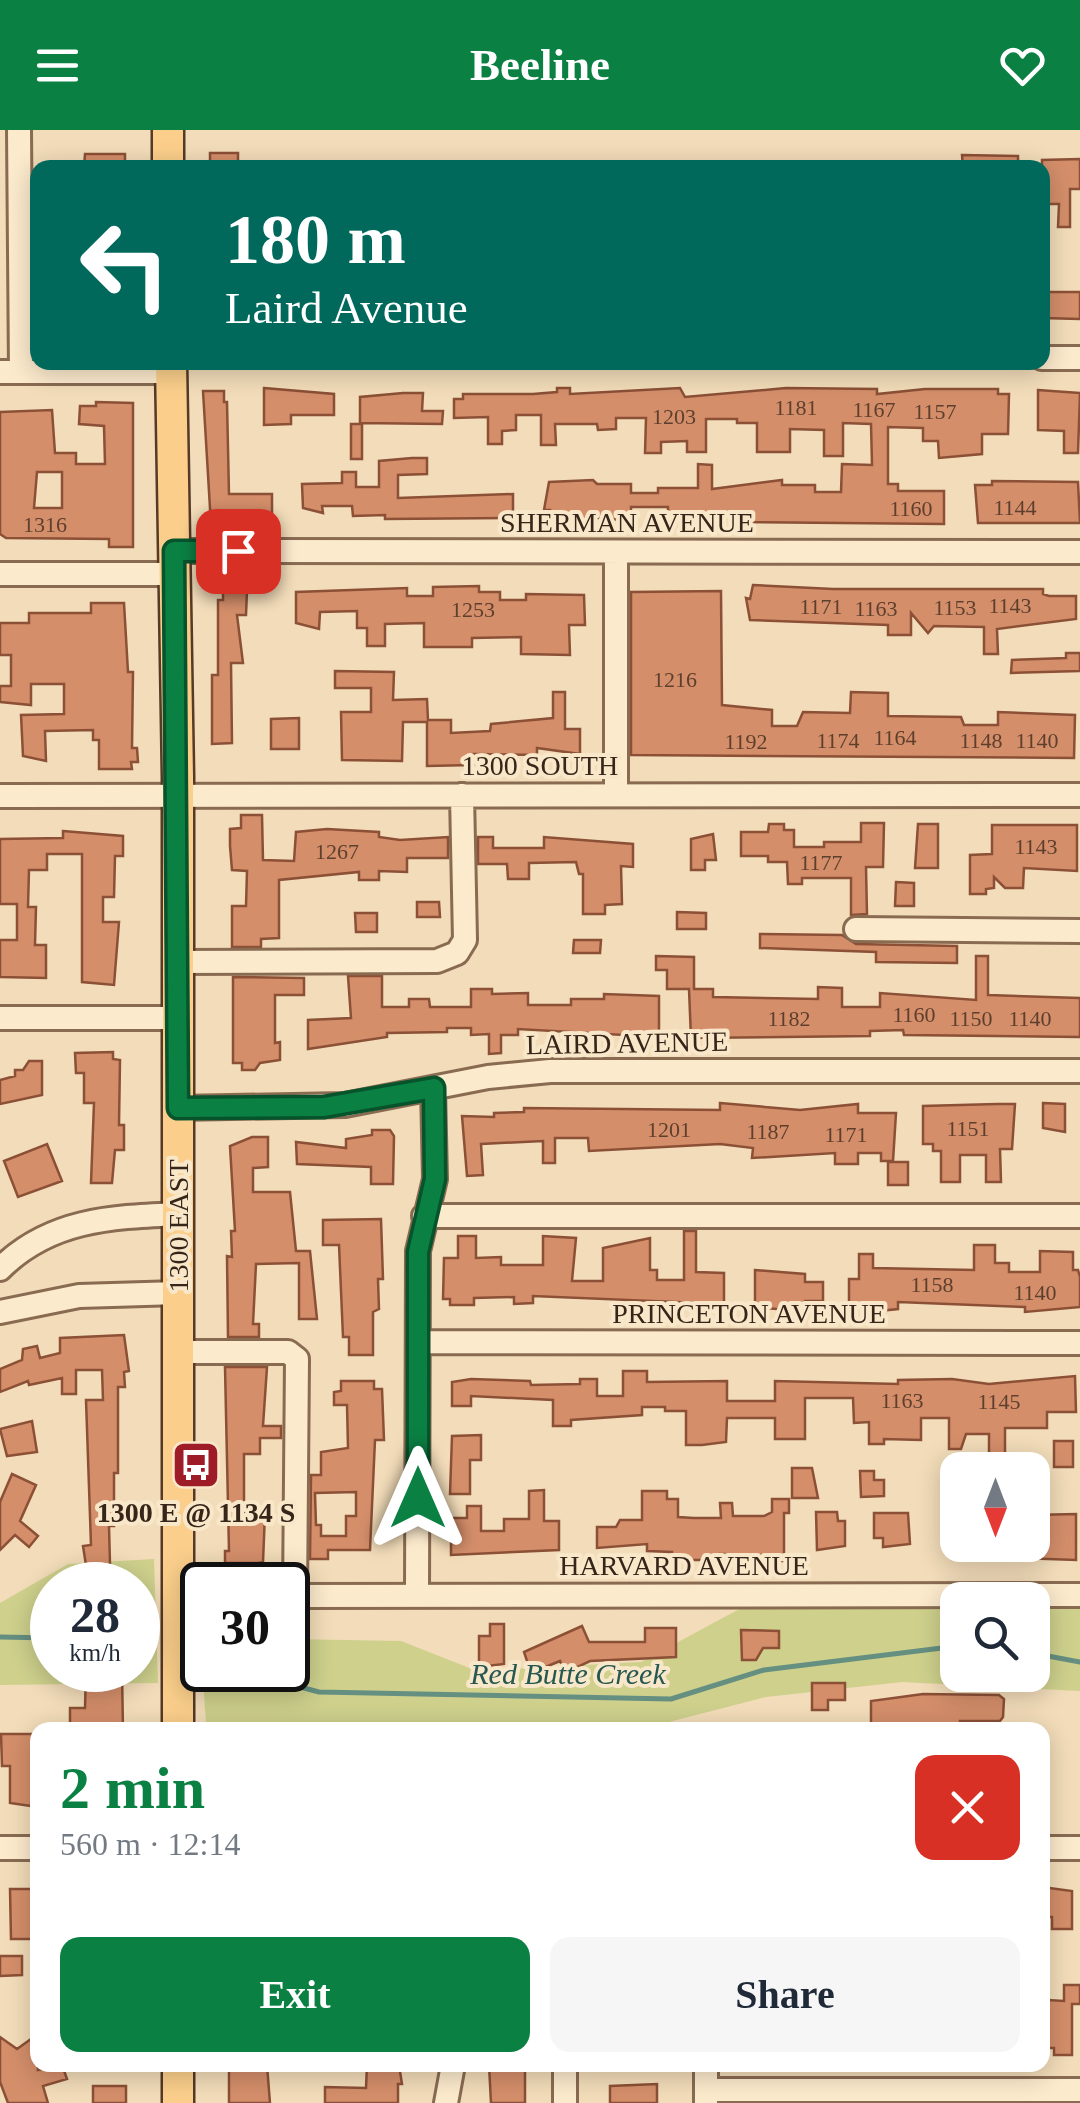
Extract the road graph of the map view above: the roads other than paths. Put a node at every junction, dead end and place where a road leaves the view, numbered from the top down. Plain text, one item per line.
1 (19, 130) edge
2 (168, 130) edge
3 (168, 160) edge
4 (1050, 358) edge
5 (1080, 358) edge
6 (74, 370) edge
7 (171, 370) edge
8 (10, 372) edge
9 (616, 552) junction
10 (1080, 552) edge
11 (174, 562) junction
12 (0, 574) edge
13 (1080, 794) edge
14 (178, 795) junction
15 (462, 795) junction
16 (616, 795) junction
17 (0, 796) edge
18 (856, 929) dead end
19 (1080, 931) edge
20 (178, 962) junction
21 (0, 1018) edge
22 (178, 1018) junction
23 (1080, 1071) edge
24 (434, 1088) junction
25 (178, 1108) junction
26 (178, 1214) junction
27 (424, 1216) junction
28 (1080, 1216) edge
29 (0, 1268) edge
30 (178, 1293) junction
31 (0, 1312) edge
32 (418, 1342) junction
33 (1080, 1343) edge
34 (178, 1352) junction
35 (188, 1562) edge
36 (292, 1562) edge
37 (1080, 1595) edge
38 (310, 1596) edge
39 (417, 1596) junction
40 (181, 1692) edge
41 (179, 1722) edge
42 (0, 1848) edge
43 (30, 1848) edge
44 (1050, 1848) edge
45 (1080, 1848) edge
46 (178, 2072) edge
47 (452, 2072) edge
48 (565, 2072) edge
49 (1080, 2090) edge
50 (706, 2097) edge
51 (178, 2103) edge
52 (446, 2103) edge
53 (565, 2103) edge

1 - 8 street
2 - 3 main road
4 - 5 street
6 - 8 street
7 - 11 main road, 1300 EAST
9 - 10 street, SHERMAN AVENUE
9 - 11 street, SHERMAN AVENUE
9 - 16 street
11 - 12 street, SHERMAN AVENUE
11 - 14 main road, 1300 EAST
13 - 16 street, 1300 SOUTH
14 - 15 street, 1300 SOUTH
14 - 17 street, 1300 SOUTH
14 - 20 main road, 1300 EAST
15 - 16 street, 1300 SOUTH
15 - 20 street
18 - 19 street
20 - 22 main road, 1300 EAST
21 - 22 street
22 - 25 main road, 1300 EAST
23 - 24 street, LAIRD AVENUE
24 - 25 street, LAIRD AVENUE
24 - 27 street
25 - 26 main road, 1300 EAST
26 - 29 street
26 - 30 main road, 1300 EAST
27 - 28 street
27 - 32 street
30 - 31 street
30 - 34 main road, 1300 EAST
32 - 33 street, PRINCETON AVENUE
32 - 39 street
34 - 35 main road, 1300 EAST
34 - 36 street
37 - 39 street, HARVARD AVENUE
38 - 39 street, HARVARD AVENUE
40 - 41 main road, 1300 EAST
42 - 43 street
44 - 45 street
46 - 51 main road
47 - 52 street
48 - 53 street
49 - 50 street

